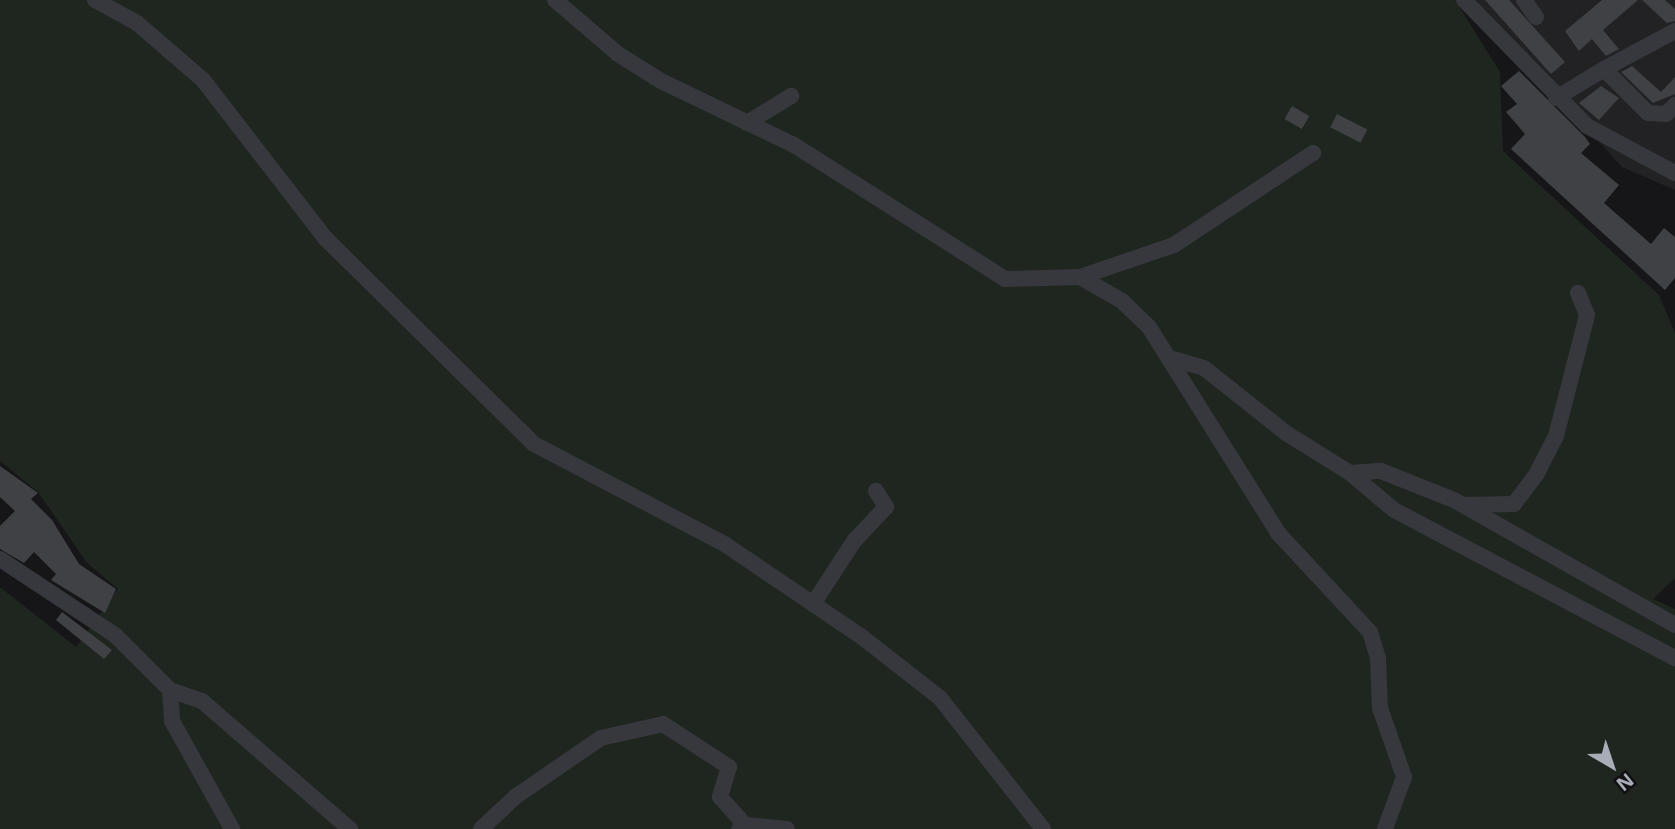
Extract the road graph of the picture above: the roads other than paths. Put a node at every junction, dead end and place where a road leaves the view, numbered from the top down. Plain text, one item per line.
1 (95, 0) edge
2 (555, 0) edge
3 (1464, 0) edge
4 (1524, 0) edge
5 (1536, 17) dead end
6 (1675, 31) edge
7 (1604, 69) junction
8 (791, 96) dead end
9 (1556, 98) junction
10 (1675, 105) edge
11 (747, 123) junction
12 (1313, 153) dead end
13 (1675, 173) edge
14 (1080, 277) junction
15 (1578, 293) dead end
16 (1173, 359) junction
17 (1350, 473) junction
18 (876, 491) dead end
19 (1463, 505) junction
20 (0, 559) edge
21 (813, 604) junction
22 (1675, 625) edge
23 (1675, 658) edge
24 (170, 690) junction
25 (742, 827) edge
26 (232, 829) edge
27 (350, 829) edge
28 (481, 829) edge
29 (788, 829) edge
30 (1043, 829) edge
31 (1385, 829) edge

1 - 21 street
2 - 11 street
3 - 9 street
4 - 5 street
6 - 7 street
7 - 9 street
7 - 10 street
8 - 11 street
9 - 13 street
11 - 14 street
12 - 14 street
14 - 16 street
15 - 19 street
16 - 17 street
16 - 31 street
17 - 19 street
17 - 23 street
18 - 21 street
19 - 22 street
20 - 24 street
21 - 30 street
24 - 26 street
24 - 27 street
25 - 28 street
25 - 29 street

